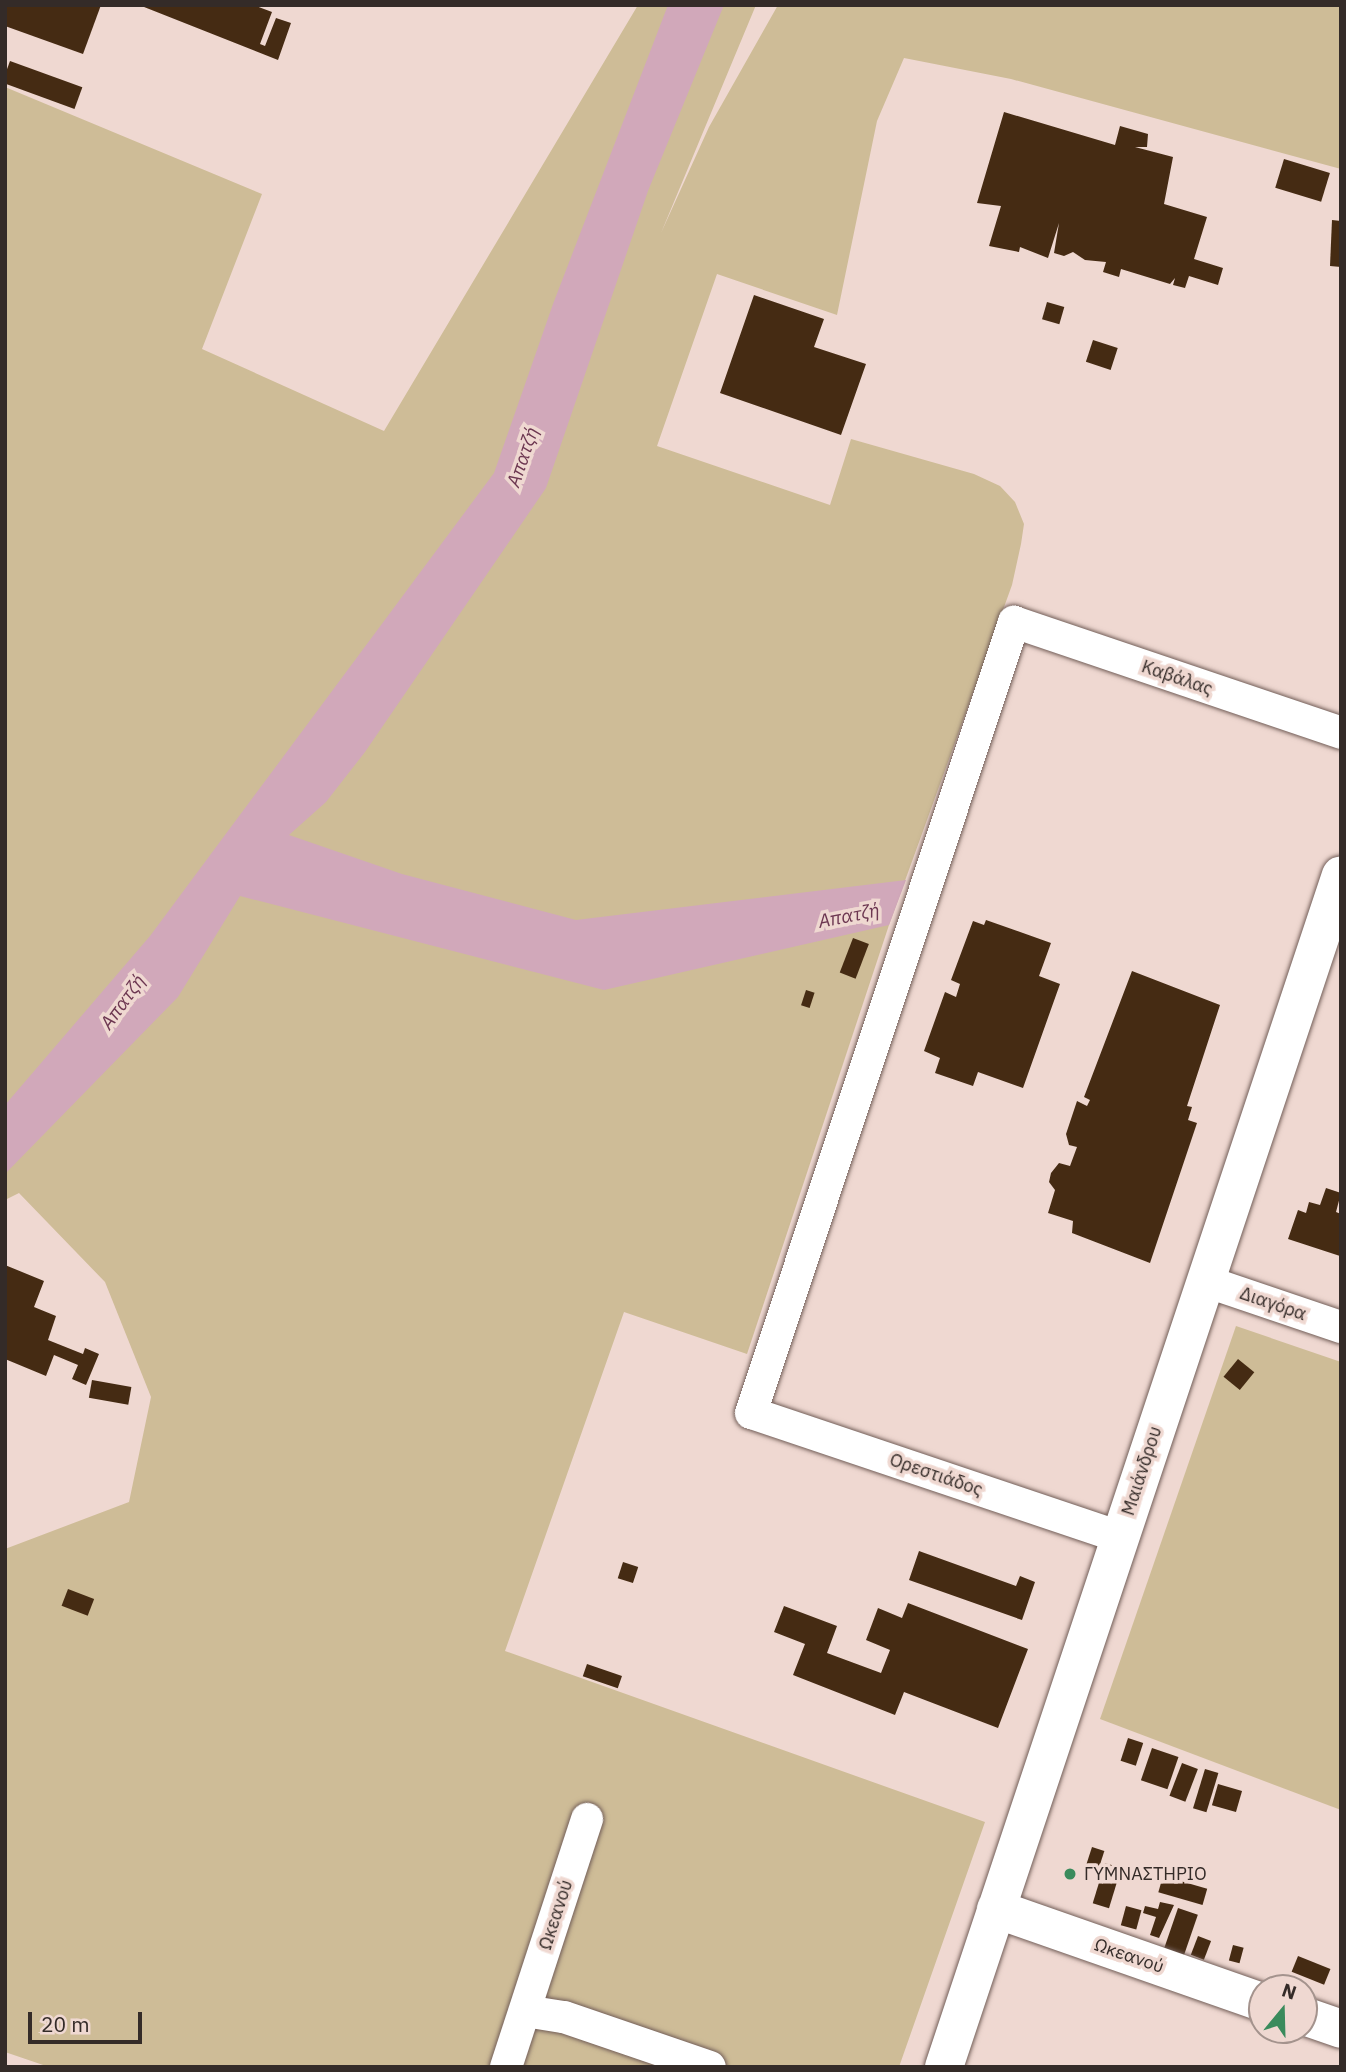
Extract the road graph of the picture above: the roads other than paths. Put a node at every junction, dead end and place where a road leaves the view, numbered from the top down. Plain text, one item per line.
1 (1341, 733) edge
2 (1341, 875) edge
3 (1205, 1281) junction
4 (1341, 1327) edge
5 (751, 1413) joint
6 (1120, 1537) junction
7 (587, 1819) dead end
8 (996, 1909) junction
9 (1248, 1997) edge
10 (525, 2011) junction
11 (1318, 2021) edge
12 (1341, 2029) edge
13 (506, 2067) edge
14 (710, 2067) edge
15 (944, 2067) edge

1 - 5 street, Καβάλας
2 - 3 main road, Μαιάνδρου
3 - 4 street, Διαγόρα
3 - 6 main road, Μαιάνδρου
5 - 6 street, Ορεστιάδος
6 - 8 main road, Μαιάνδρου
7 - 10 street, Ωκεανού
8 - 9 main road, Ωκεανού
8 - 15 main road, Μαιάνδρου
10 - 13 street, Ωκεανού
10 - 14 street
11 - 12 main road

